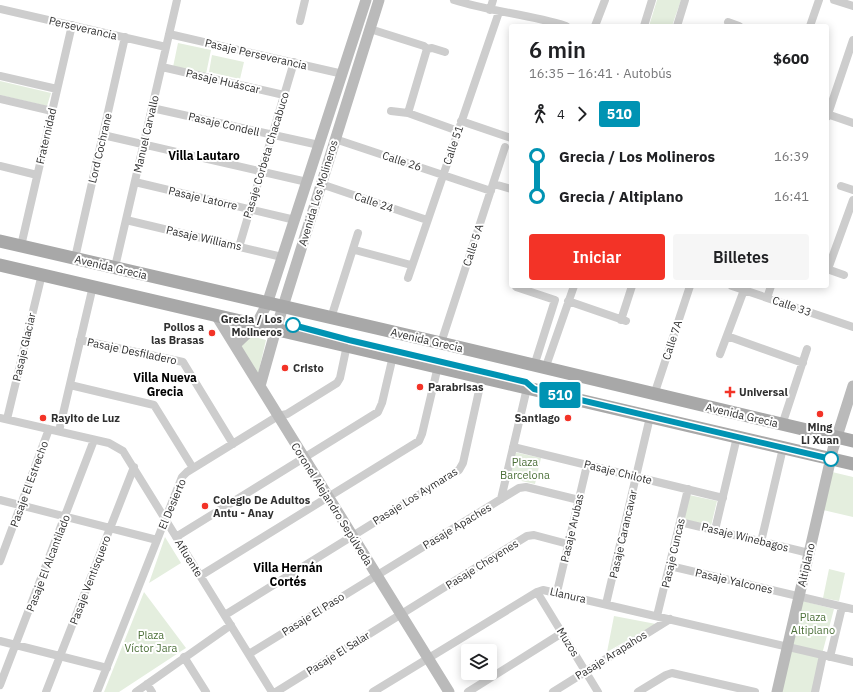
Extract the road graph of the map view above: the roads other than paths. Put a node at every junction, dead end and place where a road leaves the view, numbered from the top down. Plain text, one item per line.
1 (177, 0) edge
2 (305, 0) edge
3 (366, 0) edge
4 (379, 0) edge
5 (454, 0) edge
6 (493, 0) edge
7 (604, 0) edge
8 (652, 0) edge
9 (686, 0) edge
10 (819, 0) edge
11 (834, 0) edge
12 (853, 6) edge
13 (0, 9) edge
14 (490, 10) junction
15 (499, 12) junction
16 (300, 21) dead end
17 (558, 24) edge
18 (596, 24) edge
19 (645, 24) edge
20 (678, 24) edge
21 (811, 24) edge
22 (72, 25) junction
23 (370, 29) junction
24 (169, 34) junction
25 (125, 38) junction
26 (853, 40) edge
27 (166, 47) junction
28 (427, 49) junction
29 (445, 52) dead end
30 (294, 62) junction
31 (162, 67) junction
32 (343, 74) junction
33 (0, 76) edge
34 (57, 89) junction
35 (284, 95) junction
36 (0, 99) edge
37 (152, 108) junction
38 (829, 109) edge
39 (52, 111) junction
40 (391, 111) dead end
41 (408, 113) junction
42 (829, 116) edge
43 (461, 121) junction
44 (853, 122) edge
45 (458, 131) junction
46 (102, 134) junction
47 (272, 135) junction
48 (509, 137) edge
49 (335, 139) junction
50 (144, 144) junction
51 (319, 145) junction
52 (505, 147) dead end
53 (0, 166) edge
54 (261, 171) junction
55 (37, 175) junction
56 (443, 175) junction
57 (135, 182) junction
58 (307, 182) junction
59 (321, 184) junction
60 (841, 186) dead end
61 (492, 188) junction
62 (509, 189) edge
63 (853, 190) edge
64 (853, 200) edge
65 (250, 209) junction
66 (126, 220) junction
67 (294, 220) junction
68 (426, 220) junction
69 (358, 233) dead end
70 (0, 241) edge
71 (21, 246) junction
72 (238, 247) junction
73 (354, 250) junction
74 (282, 257) junction
75 (74, 258) junction
76 (0, 265) edge
77 (411, 265) junction
78 (829, 266) edge
79 (115, 267) junction
80 (829, 269) edge
81 (42, 274) junction
82 (844, 275) dead end
83 (408, 278) dead end
84 (93, 286) junction
85 (519, 288) edge
86 (573, 288) edge
87 (631, 288) edge
88 (689, 288) edge
89 (738, 288) edge
90 (770, 288) edge
91 (744, 290) junction
92 (767, 298) junction
93 (568, 301) junction
94 (266, 304) junction
95 (283, 307) junction
96 (216, 315) junction
97 (331, 318) junction
98 (256, 325) junction
99 (853, 326) edge
100 (276, 329) junction
101 (727, 336) junction
102 (80, 340) junction
103 (441, 343) junction
104 (347, 345) junction
105 (235, 346) junction
106 (807, 349) dead end
107 (720, 354) dead end
108 (393, 356) junction
109 (802, 362) junction
110 (438, 366) junction
111 (539, 367) junction
112 (482, 377) junction
113 (70, 385) junction
114 (260, 386) junction
115 (853, 386) edge
116 (527, 388) junction
117 (654, 395) junction
118 (278, 416) junction
119 (650, 417) junction
120 (4, 418) edge
121 (782, 425) junction
122 (50, 429) junction
123 (59, 431) junction
124 (737, 437) junction
125 (836, 437) junction
126 (94, 440) junction
127 (853, 441) edge
128 (233, 444) junction
129 (513, 447) junction
130 (783, 448) junction
131 (304, 458) junction
132 (831, 459) junction
133 (853, 464) edge
134 (587, 465) junction
135 (134, 467) junction
136 (193, 468) junction
137 (636, 477) junction
138 (688, 489) junction
139 (328, 496) junction
140 (723, 498) junction
141 (501, 499) junction
142 (0, 500) edge
143 (579, 500) junction
144 (22, 505) junction
145 (66, 516) junction
146 (165, 518) junction
147 (680, 522) junction
148 (111, 527) junction
149 (715, 530) junction
150 (176, 536) junction
151 (352, 536) junction
152 (157, 540) junction
153 (761, 542) junction
154 (568, 544) junction
155 (809, 553) junction
156 (0, 561) edge
157 (670, 566) junction
158 (376, 575) junction
159 (200, 576) junction
160 (537, 592) junction
161 (557, 592) junction
162 (799, 597) junction
163 (606, 604) junction
164 (842, 607) junction
165 (853, 609) edge
166 (401, 614) junction
167 (225, 615) junction
168 (658, 616) junction
169 (670, 619) junction
170 (231, 625) junction
171 (562, 633) junction
172 (0, 641) edge
173 (16, 645) junction
174 (787, 647) junction
175 (249, 654) junction
176 (60, 656) junction
177 (827, 656) junction
178 (184, 658) junction
179 (428, 658) junction
180 (853, 662) edge
181 (107, 668) junction
182 (586, 672) junction
183 (147, 684) junction
184 (0, 685) edge
185 (46, 692) edge
186 (97, 692) edge
187 (136, 692) edge
188 (152, 692) edge
189 (206, 692) edge
190 (272, 692) edge
191 (276, 692) edge
192 (373, 692) edge
193 (449, 692) edge
194 (468, 692) edge
195 (553, 692) edge
196 (598, 692) edge
197 (638, 692) edge
198 (755, 692) edge
199 (776, 692) edge
200 (815, 692) edge

1 - 24 street, Manuel Carvallo
2 - 16 street
3 - 32 street, Avenida Los Molineros
4 - 23 street, Avenida Los Molineros
5 - 14 street
6 - 14 street
7 - 18 street
8 - 19 street
9 - 20 street
10 - 21 street
11 - 12 street
13 - 22 street, Perseverancia
14 - 15 street
15 - 17 street
15 - 43 street, Calle 51
22 - 25 street, Perseverancia
22 - 34 street, Fraternidad
23 - 28 street
23 - 49 street, Avenida Los Molineros
24 - 27 street, Manuel Carvallo
24 - 30 street, Pasaje Perseverancia
25 - 27 street, Perseverancia
25 - 46 street, Lord Cochrane
26 - 38 street
27 - 31 street, Manuel Carvallo
28 - 29 street
28 - 41 street
30 - 32 street, Pasaje Perseverancia
30 - 35 street, Pasaje Corbeta Chacabuco
31 - 35 street, Pasaje Huáscar
31 - 37 street, Manuel Carvallo
32 - 51 street, Avenida Los Molineros
33 - 34 street
34 - 39 street, Fraternidad
35 - 47 street, Pasaje Corbeta Chacabuco
36 - 39 street
37 - 47 street, Pasaje Condell
37 - 50 street, Manuel Carvallo
39 - 55 street, Fraternidad
40 - 41 street
41 - 45 street
42 - 44 street
43 - 45 street, Calle 51
43 - 48 street
45 - 56 street, Calle 51
46 - 50 street
46 - 75 street, Lord Cochrane
47 - 51 street, Pasaje Condell
47 - 54 street, Pasaje Corbeta Chacabuco
49 - 56 street, Calle 26
49 - 59 street, Avenida Los Molineros
50 - 54 street
50 - 57 street, Manuel Carvallo
51 - 58 street, Avenida Los Molineros
52 - 61 street, Calle 5 A
53 - 55 street
54 - 58 street
54 - 65 street, Pasaje Corbeta Chacabuco
55 - 71 street, Fraternidad
56 - 61 street, Calle 26
56 - 68 street, Calle 51
57 - 65 street, Pasaje Latorre
57 - 66 street, Manuel Carvallo
58 - 67 street, Avenida Los Molineros
59 - 68 street, Calle 24
59 - 95 street, Avenida Los Molineros
60 - 63 street
61 - 62 street, Calle 26
61 - 103 street, Calle 5 A
64 - 78 street
65 - 67 street, Pasaje Latorre
65 - 72 street, Pasaje Corbeta Chacabuco
66 - 72 street, Pasaje Williams
66 - 79 street, Manuel Carvallo
67 - 74 street, Avenida Los Molineros
68 - 77 street, Calle 51
69 - 73 street
70 - 71 main road, Avenida Grecia
71 - 75 main road, Avenida Grecia
72 - 74 street, Pasaje Williams
73 - 77 street
73 - 97 street
74 - 94 street, Avenida Los Molineros
75 - 79 main road, Avenida Grecia
76 - 81 main road, Avenida Grecia
77 - 83 street, Calle 51
79 - 94 main road, Avenida Grecia
80 - 82 street
81 - 84 main road, Avenida Grecia
81 - 120 street, Pasaje Glaciar
84 - 96 main road, Avenida Grecia
84 - 102 street, Pasaje El Estrecho
85 - 111 street
86 - 93 street
87 - 93 street
88 - 117 street, Calle 7A
89 - 91 street, Calle 33
90 - 92 street
91 - 92 street, Calle 33
91 - 101 street
92 - 99 street, Calle 33
93 - 111 street
94 - 95 main road, Avenida Grecia
94 - 98 street, Avenida Los Molineros
95 - 97 main road, Avenida Grecia
95 - 100 street, Avenida Los Molineros
96 - 98 main road, Avenida Grecia
96 - 105 street, Coronel Alejandro Sepúlveda
97 - 103 main road, Avenida Grecia
98 - 100 main road, Avenida Grecia
98 - 105 street, Avenida Los Molineros
100 - 104 main road, Avenida Grecia
100 - 114 street, Avenida Los Molineros
101 - 107 street
101 - 109 street
102 - 113 street, Pasaje El Estrecho
102 - 128 street, Pasaje Desfiladero
103 - 111 main road, Avenida Grecia
104 - 108 main road, Avenida Grecia
104 - 118 street, El Desierto
105 - 114 street, Coronel Alejandro Sepúlveda
106 - 109 street
108 - 110 main road, Avenida Grecia
108 - 131 street
109 - 121 street
110 - 112 main road, Avenida Grecia
110 - 139 street
111 - 117 main road, Avenida Grecia
112 - 116 main road, Avenida Grecia
112 - 151 street, Pasaje Los Aymaras
113 - 123 street, Pasaje El Estrecho
113 - 136 street
114 - 118 street, Coronel Alejandro Sepúlveda
115 - 125 street, Altiplano
116 - 119 main road, Avenida Grecia
116 - 129 street, Pasaje Apaches
117 - 121 main road, Avenida Grecia
118 - 128 street, El Desierto
118 - 131 street, Coronel Alejandro Sepúlveda
119 - 124 main road, Avenida Grecia
119 - 137 street, Pasaje Carancavar
120 - 122 street, Afluente
121 - 125 main road, Avenida Grecia
122 - 123 street, Afluente
122 - 144 street, Pasaje El Estrecho
123 - 126 street, Afluente
124 - 130 main road, Avenida Grecia
124 - 140 street
125 - 127 main road, Avenida Grecia
125 - 132 street, Altiplano
126 - 135 street, Afluente
126 - 145 street, Pasaje El Alcantilado
128 - 136 street, El Desierto
129 - 134 street, Pasaje Chilote
129 - 141 street, Pasaje Apaches
130 - 132 main road, Avenida Grecia
130 - 153 street
131 - 139 street, Coronel Alejandro Sepúlveda
131 - 150 street
132 - 133 main road, Avenida Grecia
132 - 155 street, Altiplano
134 - 137 street, Pasaje Chilote
134 - 143 street, Pasaje Arubas
135 - 146 street, Afluente
135 - 148 street, Pasaje Ventisquero
136 - 146 street, El Desierto
137 - 138 street, Pasaje Chilote
137 - 163 street, Pasaje Carancavar
138 - 140 street, Pasaje Chilote
138 - 147 street, Pasaje Cuncas
139 - 151 street, Coronel Alejandro Sepúlveda
139 - 159 street
140 - 149 street
141 - 143 street
141 - 158 street, Pasaje Apaches
142 - 144 street
143 - 154 street, Pasaje Arubas
144 - 145 street
144 - 156 street, Pasaje El Estrecho
145 - 148 street
145 - 173 street, Pasaje El Alcantilado
146 - 150 street, Afluente
146 - 152 street, El Desierto
147 - 149 street, Pasaje Winebagos
147 - 157 street, Pasaje Cuncas
148 - 152 street
148 - 176 street, Pasaje Ventisquero
149 - 153 street, Pasaje Winebagos
150 - 159 street, Afluente
151 - 158 street, Coronel Alejandro Sepúlveda
151 - 167 street, Pasaje Los Aymaras
152 - 181 street, El Desierto
153 - 155 street, Pasaje Winebagos
154 - 161 street, Pasaje Arubas
154 - 166 street, Pasaje Cheyenes
155 - 162 street, Altiplano
157 - 162 street, Pasaje Yalcones
157 - 168 street, Pasaje Cuncas
158 - 166 street, Coronel Alejandro Sepúlveda
158 - 175 street, Pasaje El Paso
159 - 167 street, Afluente
160 - 161 street, Llanura
160 - 171 street, Muzos
160 - 179 street, Llanura
161 - 163 street, Llanura
162 - 164 street, Pasaje Yalcones
162 - 174 street, Altiplano
163 - 168 street, Llanura
164 - 165 street, Pasaje Yalcones
164 - 177 street
166 - 179 street, Coronel Alejandro Sepúlveda
166 - 191 street, Pasaje El Salar
167 - 170 street, Afluente
168 - 169 street, Llanura
169 - 174 street, Llanura
169 - 182 street, Pasaje Arapahos
170 - 175 street, Afluente
170 - 178 street
171 - 182 street, Muzos
171 - 194 street
172 - 173 street
173 - 176 street
173 - 184 street, Pasaje El Alcantilado
174 - 177 street, Llanura
174 - 199 street, Altiplano
175 - 190 street, Afluente
176 - 181 street
176 - 185 street, Pasaje Ventisquero
177 - 180 street, Llanura
177 - 200 street
178 - 183 street
178 - 189 street
179 - 192 street, Llanura
179 - 193 street, Coronel Alejandro Sepúlveda
181 - 186 street, El Desierto
182 - 195 street, Pasaje Arapahos
182 - 196 street, Muzos
183 - 187 street
183 - 188 street
197 - 198 street

